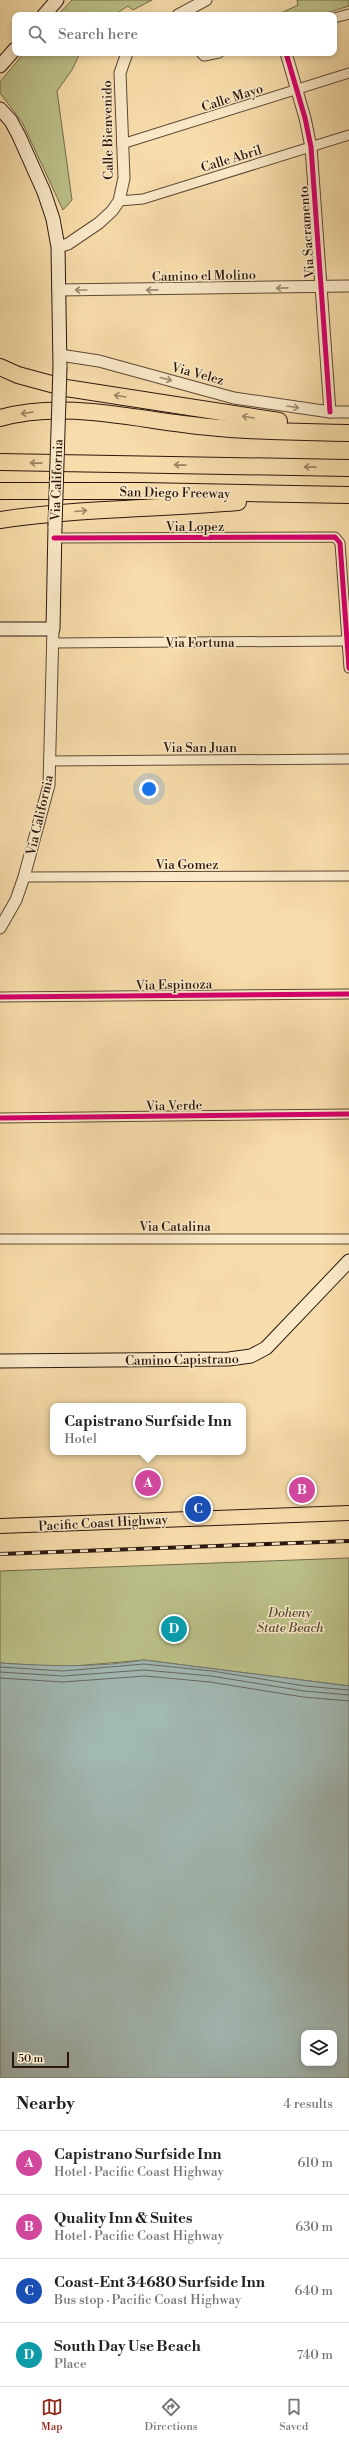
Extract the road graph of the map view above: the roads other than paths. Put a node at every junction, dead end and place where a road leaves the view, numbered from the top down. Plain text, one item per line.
1 (57, 0) edge
2 (206, 0) edge
3 (47, 12) edge
4 (184, 12) edge
5 (349, 14) edge
6 (337, 17) edge
7 (12, 52) edge
8 (126, 56) edge
9 (287, 56) edge
10 (0, 66) edge
11 (349, 74) edge
12 (297, 90) junction
13 (0, 109) edge
14 (349, 135) edge
15 (122, 144) junction
16 (311, 147) junction
17 (119, 201) junction
18 (58, 247) junction
19 (349, 286) edge
20 (321, 288) junction
21 (58, 290) junction
22 (60, 361) junction
23 (0, 367) edge
24 (330, 412) junction
25 (349, 412) edge
26 (0, 418) edge
27 (345, 433) edge
28 (0, 462) edge
29 (349, 468) edge
30 (0, 491) edge
31 (322, 495) junction
32 (349, 495) edge
33 (0, 520) edge
34 (54, 532) junction
35 (0, 629) edge
36 (52, 629) junction
37 (347, 641) junction
38 (52, 643) junction
39 (349, 656) edge
40 (349, 668) edge
41 (349, 759) edge
42 (50, 760) junction
43 (349, 876) edge
44 (24, 877) junction
45 (0, 928) edge
46 (349, 994) edge
47 (0, 997) edge
48 (349, 1114) edge
49 (0, 1118) edge
50 (0, 1239) edge
51 (349, 1239) edge
52 (349, 1261) edge
53 (0, 1361) edge
54 (349, 1513) edge
55 (0, 1526) edge

1 - 3 main road
2 - 4 street
5 - 6 street
7 - 10 main road
8 - 15 street, Calle Bienvenido
9 - 12 street, Via Sacramento
11 - 12 street, Calle Mayo
12 - 15 street, Calle Mayo
12 - 16 street, Via Sacramento
13 - 18 main road, Via California
14 - 16 street, Calle Abril
15 - 17 street, Calle Bienvenido
16 - 17 street, Calle Abril
16 - 20 street, Via Sacramento
17 - 18 street, Calle Bienvenido
18 - 21 main road, Via California
19 - 20 street, Camino el Molino
20 -> 21 street, Camino el Molino
20 - 24 street, Via Sacramento
21 - 22 main road, Via California
22 -> 24 street, Via Velez
22 - 34 main road, Via California, bridge
27 -> 23 highway
24 - 25 street, Via Velez
27 -> 26 highway
29 -> 28 highway, San Diego Freeway
30 - 31 highway, San Diego Freeway
31 - 32 highway, San Diego Freeway
33 -> 31 highway
34 - 36 main road, Via California
34 - 37 street, Via Lopez
35 - 36 main road
36 - 38 street, Via California
37 - 38 street, Via Fortuna
37 - 39 street
38 - 42 street, Via California
39 - 40 street
41 - 42 street, Via San Juan
42 - 44 street, Via California
43 - 44 street, Via Gomez
44 - 45 street, Via California
46 - 47 street, Via Espinoza
48 - 49 street, Via Verde
50 - 51 street, Via Catalina
52 - 53 main road, Camino Capistrano
54 - 55 main road, Pacific Coast Highway

